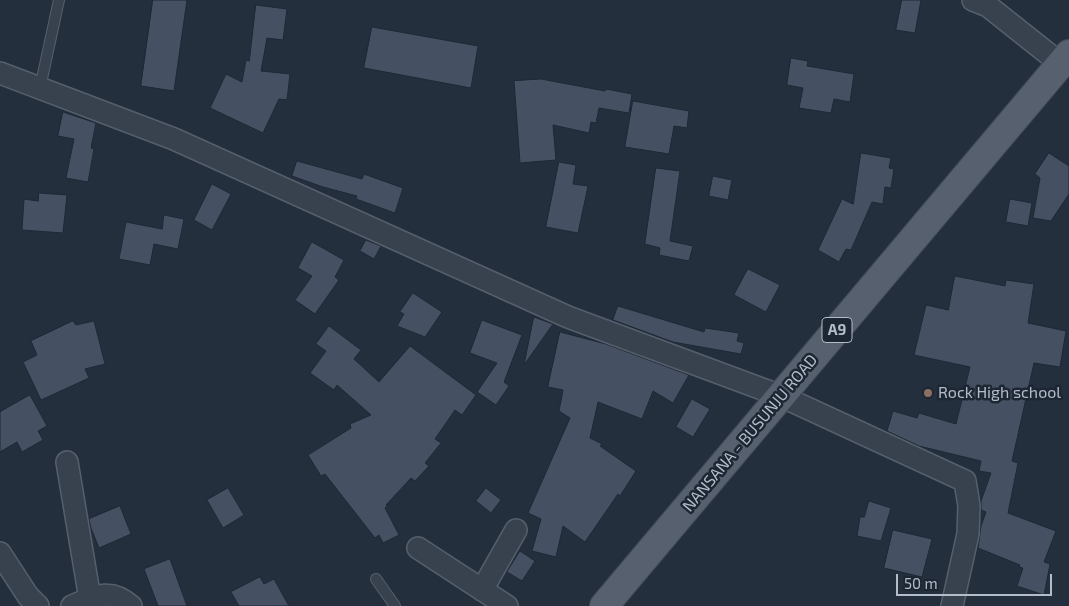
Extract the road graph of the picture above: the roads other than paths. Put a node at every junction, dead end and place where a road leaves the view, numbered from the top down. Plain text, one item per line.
1 (59, 0) edge
2 (974, 0) edge
3 (1065, 59) edge
4 (0, 73) edge
5 (40, 88) junction
6 (781, 396) junction
7 (68, 462) dead end
8 (516, 530) dead end
9 (418, 548) dead end
10 (0, 553) edge
11 (376, 579) dead end
12 (482, 590) junction
13 (81, 602) edge
14 (38, 606) edge
15 (131, 606) edge
16 (395, 606) edge
17 (507, 606) edge
18 (604, 606) edge
19 (952, 606) edge

1 - 5 lane
2 - 3 street
3 - 6 main road, NANSANA - BUSUNJU ROAD / A9
4 - 5 street
5 - 6 street
6 - 18 main road, NANSANA - BUSUNJU ROAD / A9
6 - 19 street
7 - 13 street
8 - 12 street
9 - 12 street
10 - 14 street
11 - 16 lane
12 - 17 street
13 - 15 street

